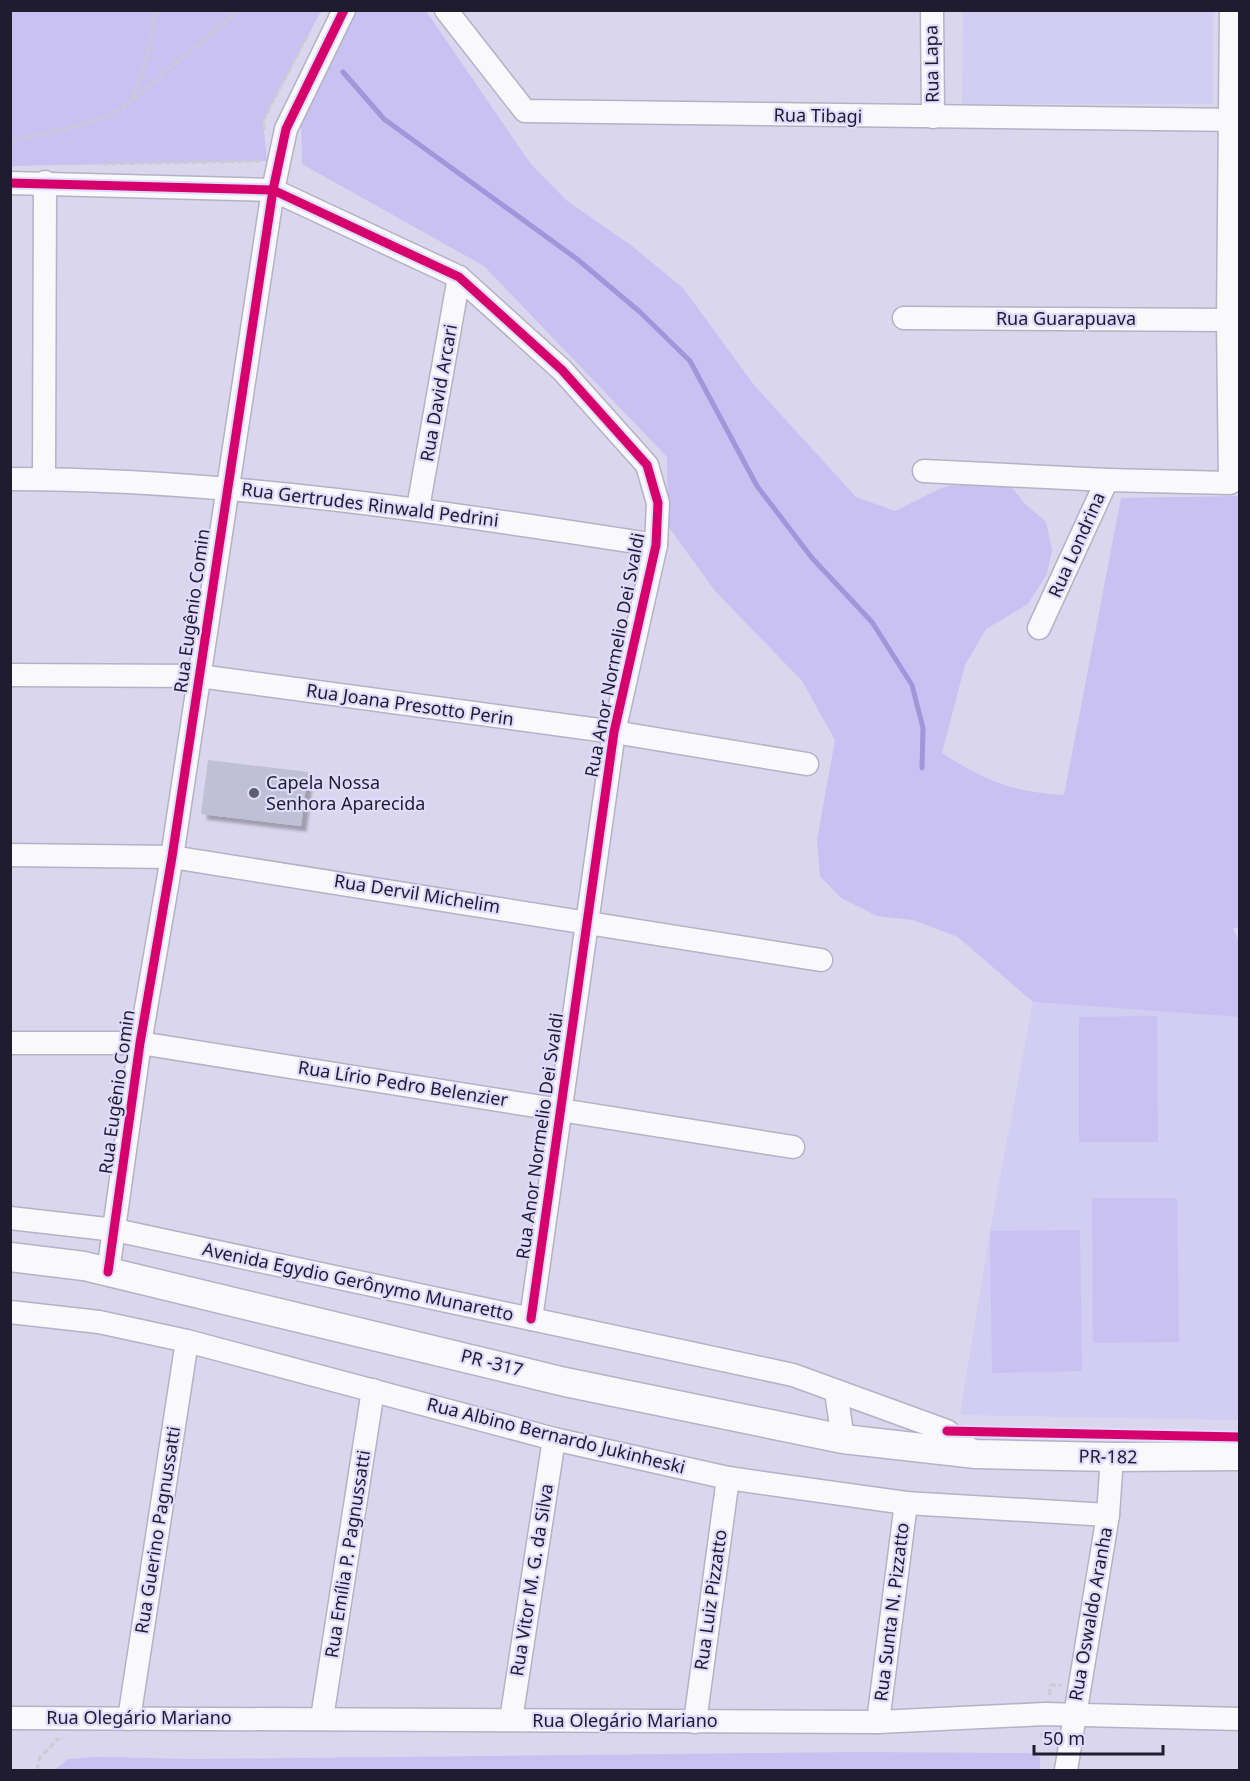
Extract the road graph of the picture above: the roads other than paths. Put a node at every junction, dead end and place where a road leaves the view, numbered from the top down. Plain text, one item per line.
1 (344, 10) edge
2 (446, 10) edge
3 (932, 10) edge
4 (1232, 10) edge
5 (933, 117) junction
6 (1234, 120) edge
7 (45, 182) junction
8 (10, 183) edge
9 (273, 190) junction
10 (459, 277) junction
11 (904, 318) dead end
12 (1228, 320) junction
13 (924, 471) dead end
14 (10, 479) edge
15 (44, 479) junction
16 (1107, 480) junction
17 (227, 487) junction
18 (418, 508) junction
19 (656, 544) junction
20 (1039, 628) dead end
21 (10, 675) edge
22 (199, 676) junction
23 (614, 732) junction
24 (807, 764) dead end
25 (10, 855) edge
26 (172, 857) junction
27 (587, 921) junction
28 (821, 960) dead end
29 (10, 1043) edge
30 (140, 1043) junction
31 (561, 1108) junction
32 (794, 1147) dead end
33 (10, 1218) edge
34 (115, 1230) junction
35 (10, 1257) edge
36 (108, 1272) junction
37 (11, 1314) edge
38 (531, 1319) junction
39 (187, 1341) junction
40 (373, 1390) junction
41 (836, 1392) junction
42 (554, 1439) junction
43 (843, 1439) junction
44 (976, 1454) junction
45 (1239, 1456) edge
46 (1112, 1457) junction
47 (728, 1478) junction
48 (906, 1503) junction
49 (1108, 1515) junction
50 (1074, 1715) junction
51 (10, 1718) edge
52 (322, 1718) junction
53 (129, 1719) junction
54 (1239, 1719) edge
55 (511, 1720) junction
56 (695, 1722) junction
57 (878, 1722) junction
58 (1066, 1770) edge

1 - 9 street, Rua Eugênio Comin
2 - 5 street, Rua Tibagi
3 - 5 street, Rua Lapa
4 - 6 street, Rua Londrina
5 - 6 street, Rua Tibagi
6 - 12 street, Rua Londrina
7 - 8 street
7 - 9 street
7 - 15 street
9 - 10 street, Rua Anor Normelio Dei Svaldi
9 - 17 street, Rua Eugênio Comin
10 - 18 street, Rua David Arcari
10 - 19 street, Rua Anor Normelio Dei Svaldi
11 - 12 street, Rua Guarapuava
12 - 16 street, Rua Londrina
13 - 16 street
14 - 15 street, Rua Gertrudes Rinwald Pedrini
15 - 17 street, Rua Gertrudes Rinwald Pedrini
16 - 20 street, Rua Londrina
17 - 18 street, Rua Gertrudes Rinwald Pedrini
17 - 22 street, Rua Eugênio Comin
18 - 19 street, Rua Gertrudes Rinwald Pedrini
19 - 23 street, Rua Anor Normelio Dei Svaldi
21 - 22 street, Rua Joana Presotto Perin
22 - 23 street, Rua Joana Presotto Perin
22 - 26 street, Rua Eugênio Comin
23 - 24 street, Rua Joana Presotto Perin
23 - 27 street, Rua Anor Normelio Dei Svaldi
25 - 26 street, Rua Dervil Michelim
26 - 27 street, Rua Dervil Michelim
26 - 30 street, Rua Eugênio Comin
27 - 28 street, Rua Dervil Michelim
27 - 31 street, Rua Anor Normelio Dei Svaldi
29 - 30 street, Rua Lírio Pedro Belenzier
30 - 31 street, Rua Lírio Pedro Belenzier
30 - 34 street, Rua Eugênio Comin
31 - 32 street, Rua Lírio Pedro Belenzier
31 - 38 street, Rua Anor Normelio Dei Svaldi
33 - 34 street, Avenida Egydio Gerônymo Munaretto
34 - 36 street, Rua Eugênio Comin
34 - 38 street, Avenida Egydio Gerônymo Munaretto
35 - 36 main road, PR -317 / PR-182
36 - 43 main road, PR -317 / PR-182
37 - 39 street, Rua Albino Bernardo Jukinheski
38 - 41 street, Avenida Egydio Gerônymo Munaretto
39 - 40 street, Rua Albino Bernardo Jukinheski
39 - 53 street, Rua Guerino Pagnussatti
40 - 42 street, Rua Albino Bernardo Jukinheski
40 - 52 street, Rua Emília P. Pagnussatti
41 - 43 street
41 - 44 street, Avenida Egydio Gerônymo Munaretto
42 - 47 street, Rua Albino Bernardo Jukinheski
42 - 55 street, Rua Vitor M. G. da Silva
43 - 44 main road, PR -317 / PR-182
44 - 46 main road, PR-182 / PR-182
45 - 46 main road, PR-182 / PR-182
46 - 49 street, Rua Oswaldo Aranha
47 - 48 street, Rua Albino Bernardo Jukinheski
47 - 56 street, Rua Luiz Pizzatto
48 - 49 street, Rua Albino Bernardo Jukinheski
48 - 57 street, Rua Sunta N. Pizzatto
49 - 50 street, Rua Oswaldo Aranha
50 - 54 street, Rua Olegário Mariano
50 - 57 street, Rua Olegário Mariano
50 - 58 street, Rua Oswaldo Aranha
51 - 53 street, Rua Olegário Mariano
52 - 53 street, Rua Olegário Mariano
52 - 55 street, Rua Olegário Mariano
55 - 56 street, Rua Olegário Mariano
56 - 57 street, Rua Olegário Mariano

